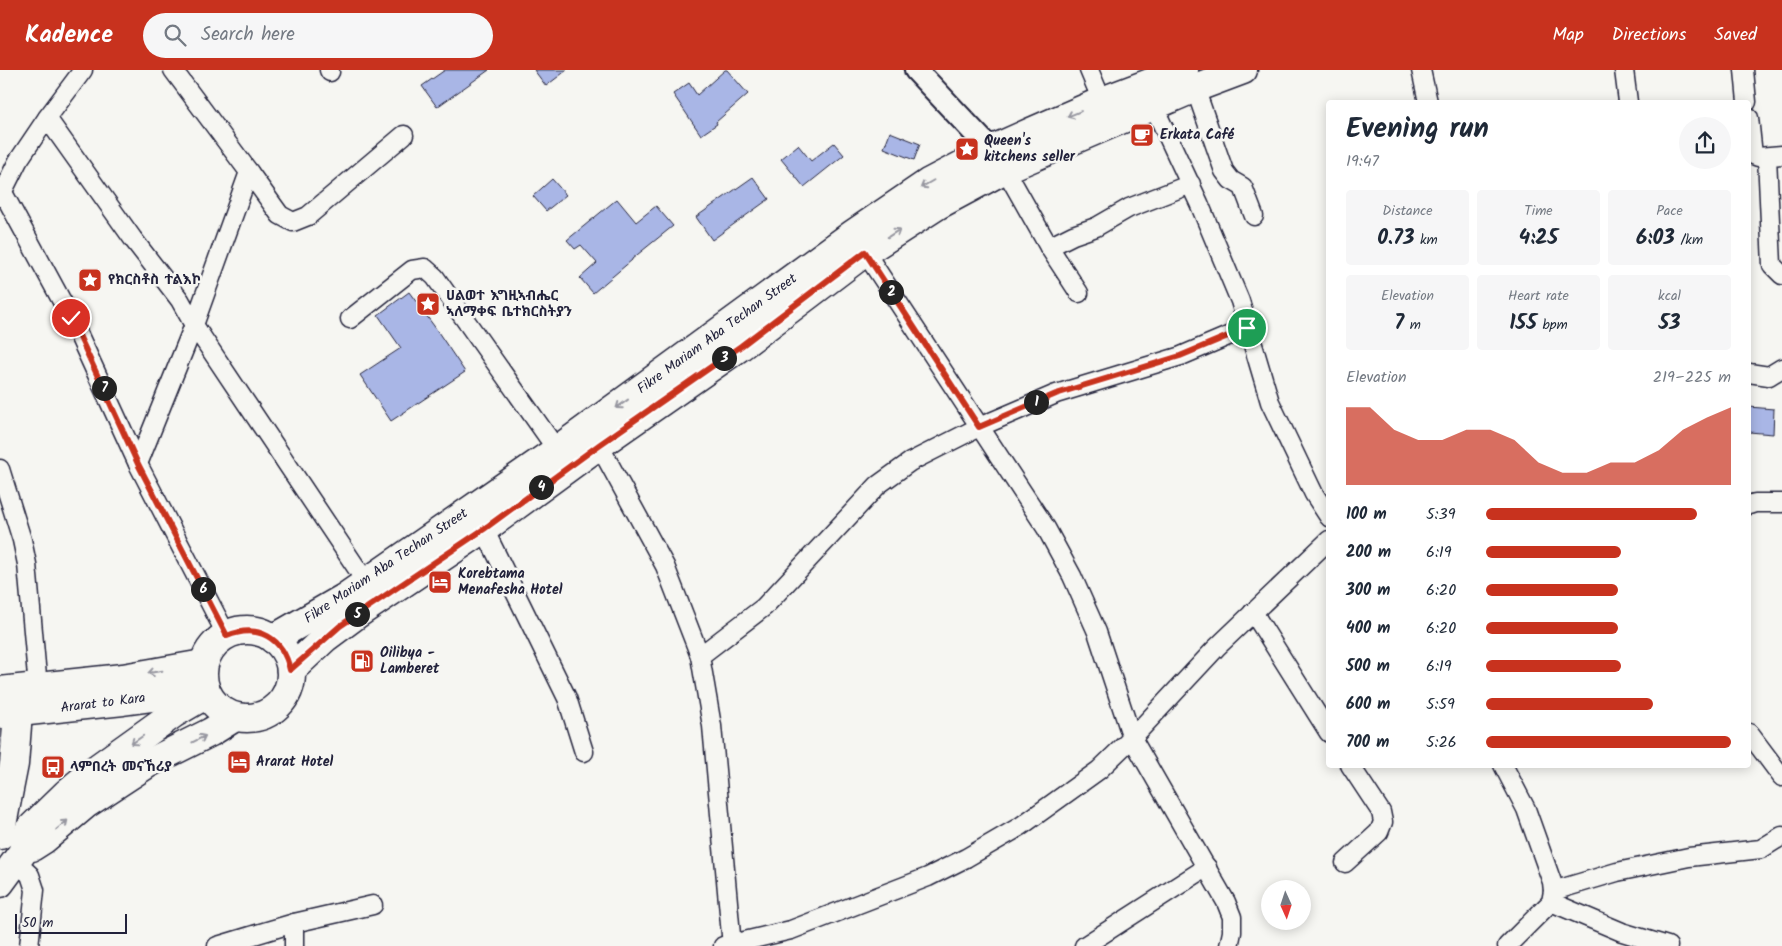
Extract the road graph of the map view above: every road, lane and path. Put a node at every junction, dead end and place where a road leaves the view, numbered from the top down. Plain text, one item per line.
1 (83, 70) edge
2 (173, 70) edge
3 (916, 70) edge
4 (1089, 70) edge
5 (1243, 70) edge
6 (1421, 70) edge
7 (1624, 70) edge
8 (1744, 70) edge
9 (1190, 79) edge
10 (1428, 100) edge
11 (1628, 100) edge
12 (1747, 100) edge
13 (1102, 102) junction
14 (1154, 107) junction
15 (47, 118) junction
16 (404, 135) dead end
17 (1751, 136) edge
18 (1775, 156) edge
19 (998, 159) junction
20 (249, 172) junction
21 (1191, 184) junction
22 (1, 192) edge
23 (1254, 216) dead end
24 (1049, 247) junction
25 (865, 252) junction
26 (1782, 275) edge
27 (1079, 293) dead end
28 (350, 319) dead end
29 (194, 325) junction
30 (1247, 328) junction
31 (1782, 368) edge
32 (1751, 373) edge
33 (979, 427) junction
34 (599, 445) junction
35 (557, 450) junction
36 (138, 464) junction
37 (0, 469) edge
38 (1321, 490) edge
39 (1782, 503) edge
40 (1751, 504) edge
41 (1326, 506) edge
42 (484, 529) junction
43 (1326, 543) edge
44 (366, 582) junction
45 (1253, 612) junction
46 (227, 636) junction
47 (273, 639) junction
48 (700, 656) junction
49 (290, 670) junction
50 (205, 683) junction
51 (38, 688) junction
52 (0, 691) edge
53 (9, 714) edge
54 (235, 717) junction
55 (1326, 728) edge
56 (1751, 736) edge
57 (1132, 738) junction
58 (584, 752) dead end
59 (1352, 768) edge
60 (1505, 768) edge
61 (1782, 777) edge
62 (0, 835) edge
63 (1782, 836) edge
64 (1344, 863) dead end
65 (13, 866) edge
66 (1207, 867) junction
67 (1552, 896) junction
68 (373, 905) dead end
69 (294, 923) junction
70 (729, 945) edge
71 (29, 946) edge
72 (217, 946) edge
73 (294, 946) edge
74 (1084, 946) edge
75 (1229, 946) edge
76 (1507, 946) edge
77 (1668, 946) edge

1 - 15 street
2 - 20 street
3 - 19 street
4 - 13 street
5 - 9 main road, Fikre Mariam Aba Techan Street
6 - 10 street
7 - 11 street
8 - 12 street
9 - 13 main road, Fikre Mariam Aba Techan Street
9 - 14 main road, Fikre Mariam Aba Techan Street
9 - 23 street
13 -> 19 main road, Fikre Mariam Aba Techan Street
14 - 19 main road, Fikre Mariam Aba Techan Street
14 - 21 street
15 - 22 street
15 - 29 street
16 - 20 street
17 - 18 street
18 - 26 street
19 - 24 street
25 -> 19 main road, Fikre Mariam Aba Techan Street
19 -> 35 main road, Fikre Mariam Aba Techan Street
20 - 29 street
21 - 24 street
21 - 30 street
22 - 36 street
24 - 27 street
25 - 33 street
25 - 34 main road, Fikre Mariam Aba Techan Street
28 - 35 street
29 - 36 street
29 - 44 street
30 - 33 street
30 - 38 street
31 - 32 street
33 - 48 street
33 - 57 street
34 - 42 main road, Fikre Mariam Aba Techan Street
34 - 48 street
35 - 44 main road, Fikre Mariam Aba Techan Street
36 - 46 street
37 - 51 street
38 - 41 street
39 - 40 street
42 - 49 main road, Fikre Mariam Aba Techan Street
42 - 58 street
43 - 45 street
44 - 47 main road, Fikre Mariam Aba Techan Street
45 - 55 street
45 - 57 street
46 - 47 main road
46 - 50 main road
47 - 49 main road
48 - 70 street
49 - 54 main road
50 -> 51 main road, Ararat to Kara
50 - 53 main road, Ararat to Kara
50 - 54 main road
50 -> 65 main road
51 - 52 main road, Ararat to Kara
53 - 62 main road
65 -> 54 main road
56 - 61 street
57 - 66 street
57 - 70 street
59 - 64 street
60 - 67 street
63 - 67 street
65 - 71 street
66 - 74 street
66 - 75 street
67 - 76 street
67 - 77 street
68 - 69 street
69 - 72 street
69 - 73 street

